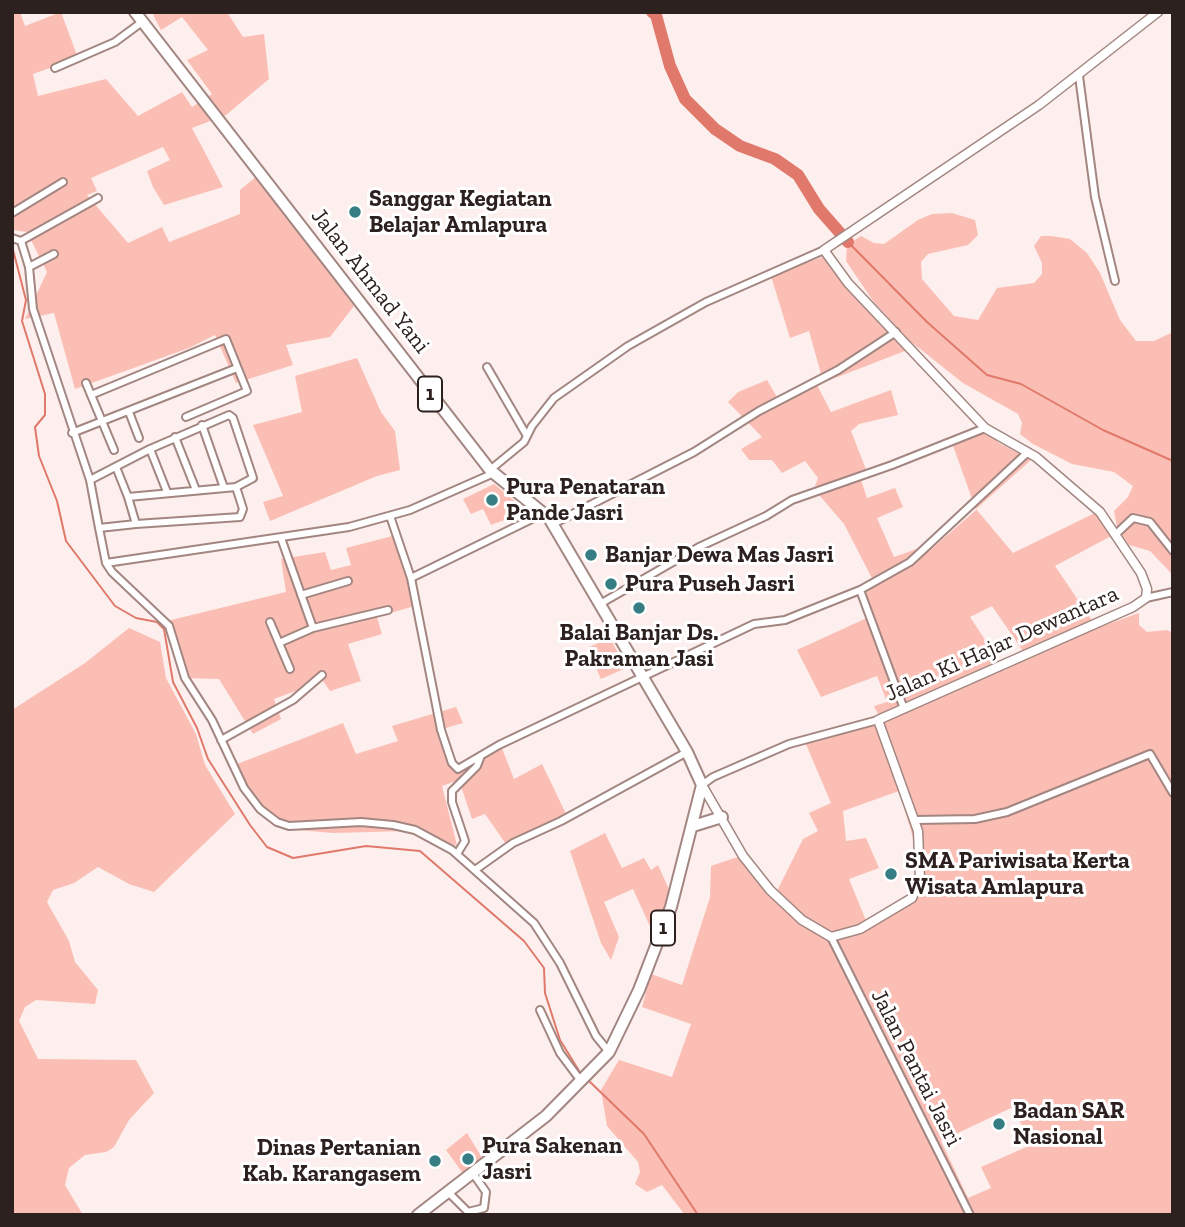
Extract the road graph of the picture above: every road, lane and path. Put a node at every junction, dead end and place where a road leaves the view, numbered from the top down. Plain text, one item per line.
1 (1158, 12) edge
2 (139, 17) edge
3 (55, 68) dead end
4 (1079, 76) junction
5 (64, 182) dead end
6 (98, 198) dead end
7 (12, 212) edge
8 (12, 238) edge
9 (21, 241) junction
10 (824, 250) junction
11 (54, 254) dead end
12 (29, 267) junction
13 (1115, 281) dead end
14 (896, 332) junction
15 (237, 368) junction
16 (486, 368) dead end
17 (86, 383) dead end
18 (91, 395) junction
19 (129, 412) junction
20 (186, 417) dead end
21 (102, 422) junction
22 (202, 425) junction
23 (985, 428) junction
24 (72, 433) junction
25 (527, 436) junction
26 (174, 437) junction
27 (139, 438) dead end
28 (150, 449) junction
29 (114, 450) dead end
30 (1028, 452) junction
31 (117, 467) junction
32 (492, 471) junction
33 (90, 480) junction
34 (236, 487) junction
35 (224, 488) junction
36 (196, 490) junction
37 (167, 492) junction
38 (128, 497) junction
39 (544, 513) junction
40 (390, 516) junction
41 (136, 524) junction
42 (553, 524) junction
43 (99, 528) junction
44 (1115, 535) junction
45 (281, 538) junction
46 (1173, 551) edge
47 (106, 562) junction
48 (411, 578) junction
49 (348, 581) dead end
50 (860, 590) junction
51 (1173, 592) edge
52 (301, 596) junction
53 (1146, 598) junction
54 (598, 605) junction
55 (388, 610) dead end
56 (271, 622) dead end
57 (313, 628) junction
58 (279, 643) junction
59 (290, 669) dead end
60 (322, 675) dead end
61 (641, 677) junction
62 (904, 709) junction
63 (878, 720) junction
64 (221, 740) junction
65 (687, 752) junction
66 (480, 758) junction
67 (702, 785) junction
68 (1173, 793) edge
69 (722, 817) junction
70 (915, 820) junction
71 (693, 826) junction
72 (457, 854) junction
73 (475, 870) junction
74 (831, 937) junction
75 (540, 1010) dead end
76 (609, 1052) junction
77 (583, 1081) junction
78 (472, 1172) junction
79 (448, 1192) junction
80 (418, 1215) edge
81 (970, 1215) edge

1 - 4 street
2 - 3 street
2 - 32 highway, Jalan Ahmad Yani / 1
4 - 10 street
4 - 13 street
5 - 7 street
6 - 9 street
8 - 9 street
9 - 12 street
10 - 14 street, Jalan Ki Hajar Dewantara
10 - 25 street
11 - 12 street
12 - 24 street
14 - 23 street, Jalan Ki Hajar Dewantara
14 - 42 street
15 - 18 street
15 - 19 street
15 - 20 street
16 - 25 street
17 - 18 street
18 - 21 street
19 - 21 street
19 - 27 street
21 - 24 street
21 - 29 street
22 - 26 street
22 - 34 street
22 - 35 street
23 - 30 street, Jalan Ki Hajar Dewantara
23 - 54 street
24 - 33 street
25 - 32 street
26 - 28 street
26 - 36 street
28 - 31 street
28 - 37 street
30 - 44 street, Jalan Ki Hajar Dewantara
30 - 50 street
31 - 33 street
31 - 38 street
32 - 39 highway, Jalan Ahmad Yani / 1
32 - 40 street
33 - 43 street
34 - 35 street
34 - 41 street
35 - 36 street
36 - 37 street
37 - 38 street
38 - 41 street
39 - 42 highway, Jalan Ahmad Yani / 1
39 - 48 street
40 - 45 street
40 - 48 street
41 - 43 street
42 - 54 highway, Jalan Ahmad Yani / 1
43 - 47 street
44 - 46 street
44 - 53 street, Jalan Ki Hajar Dewantara
45 - 47 street
45 - 52 street
47 - 64 street
48 - 66 street
49 - 52 street
50 - 61 street
50 - 62 street
51 - 53 street
52 - 57 street
53 - 62 street, Jalan Ki Hajar Dewantara
54 - 61 highway, Jalan Ahmad Yani / 1
55 - 57 street
56 - 58 street
57 - 58 street
58 - 59 street
60 - 64 street
61 - 65 highway, Jalan Ahmad Yani / 1
61 - 66 street
62 - 63 street, Jalan Ki Hajar Dewantara
63 - 67 street
63 - 70 street, Jalan Ki Hajar Dewantara
64 - 72 street
65 - 67 highway, Jalan Ahmad Yani / 1
65 - 73 street
66 - 72 street
67 - 69 street
67 - 71 highway, 1
68 - 70 street
69 - 71 highway
69 - 74 street
70 - 74 street, Jalan Ki Hajar Dewantara
71 - 76 highway, 1
72 - 73 street
73 - 76 street
74 - 81 street, Jalan Pantai Jasri
75 - 77 street
76 - 77 highway, 1
77 - 78 highway, 1
78 - 79 highway, 1
78 - 79 street
79 - 80 highway, 1

